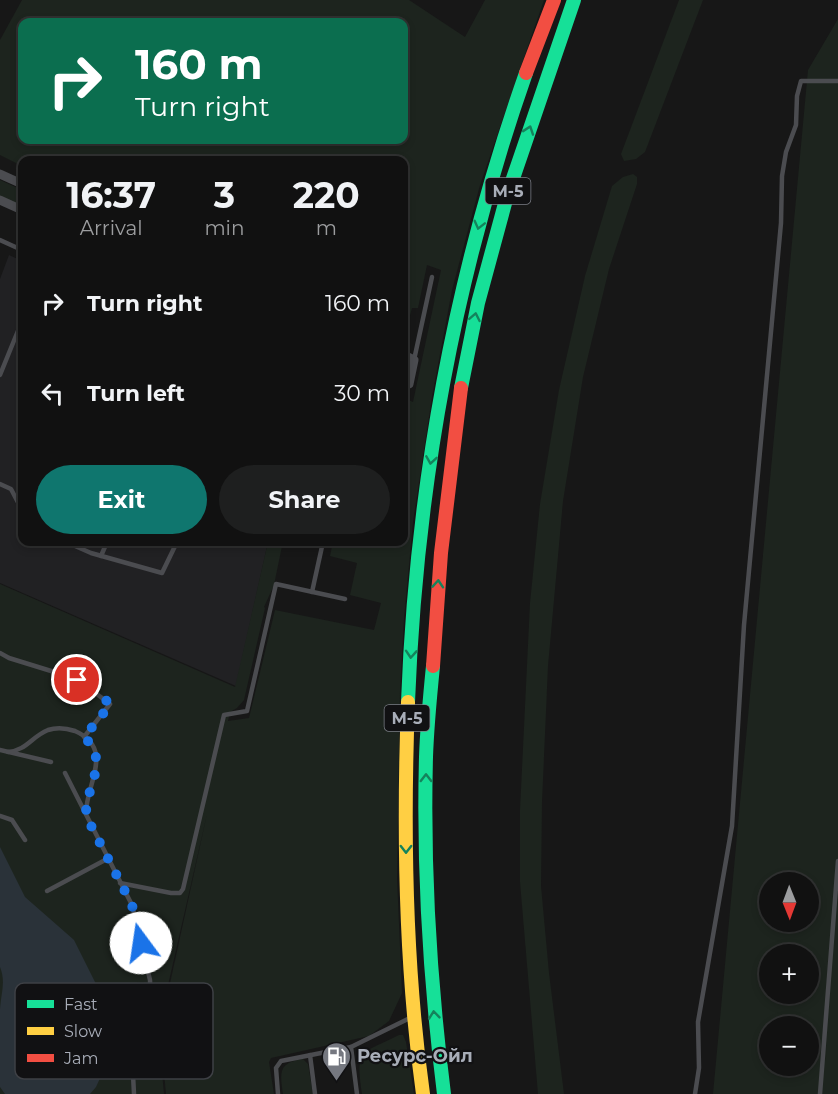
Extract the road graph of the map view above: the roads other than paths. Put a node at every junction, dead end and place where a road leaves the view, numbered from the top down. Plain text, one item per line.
1 (554, 0) edge
2 (574, 0) edge
3 (838, 81) edge
4 (0, 174) edge
5 (18, 182) edge
6 (0, 200) edge
7 (18, 208) edge
8 (0, 240) edge
9 (18, 248) edge
10 (432, 277) dead end
11 (18, 331) edge
12 (408, 357) edge
13 (414, 360) junction
14 (0, 375) edge
15 (408, 383) edge
16 (0, 484) edge
17 (18, 502) edge
18 (76, 546) edge
19 (105, 546) edge
20 (175, 546) edge
21 (322, 546) edge
22 (101, 556) junction
23 (312, 592) junction
24 (345, 599) dead end
25 (0, 653) edge
26 (84, 737) junction
27 (0, 750) edge
28 (8, 752) junction
29 (51, 762) dead end
30 (65, 773) dead end
31 (0, 816) edge
32 (86, 816) junction
33 (25, 840) dead end
34 (107, 859) junction
35 (838, 861) edge
36 (120, 883) junction
37 (47, 891) dead end
38 (150, 983) edge
39 (414, 1016) junction
40 (351, 1047) junction
41 (310, 1054) junction
42 (133, 1079) edge
43 (134, 1094) edge
44 (278, 1094) edge
45 (315, 1094) edge
46 (357, 1094) edge
47 (423, 1094) edge
48 (444, 1094) edge
49 (695, 1094) edge
50 (820, 1094) edge

1 -> 39 highway, М-5
48 -> 2 highway, М-5
3 - 49 lane
4 - 5 street
6 - 7 street
8 - 9 lane
10 - 13 lane
11 - 14 lane
12 - 13 street
13 - 15 street
16 - 17 lane
18 - 22 lane
19 - 22 lane
20 - 22 lane
21 - 23 lane
23 - 24 lane
23 - 36 lane
25 - 26 lane
26 - 28 lane
26 - 32 lane
27 - 28 lane
28 - 29 lane
30 - 32 lane
31 - 33 lane
32 - 34 lane
34 - 36 lane
34 - 37 lane
35 - 50 lane
36 - 38 lane
39 - 40 lane
39 - 47 highway, М-5
40 - 41 lane
40 - 46 lane
41 - 44 lane
41 - 45 lane
42 - 43 lane

